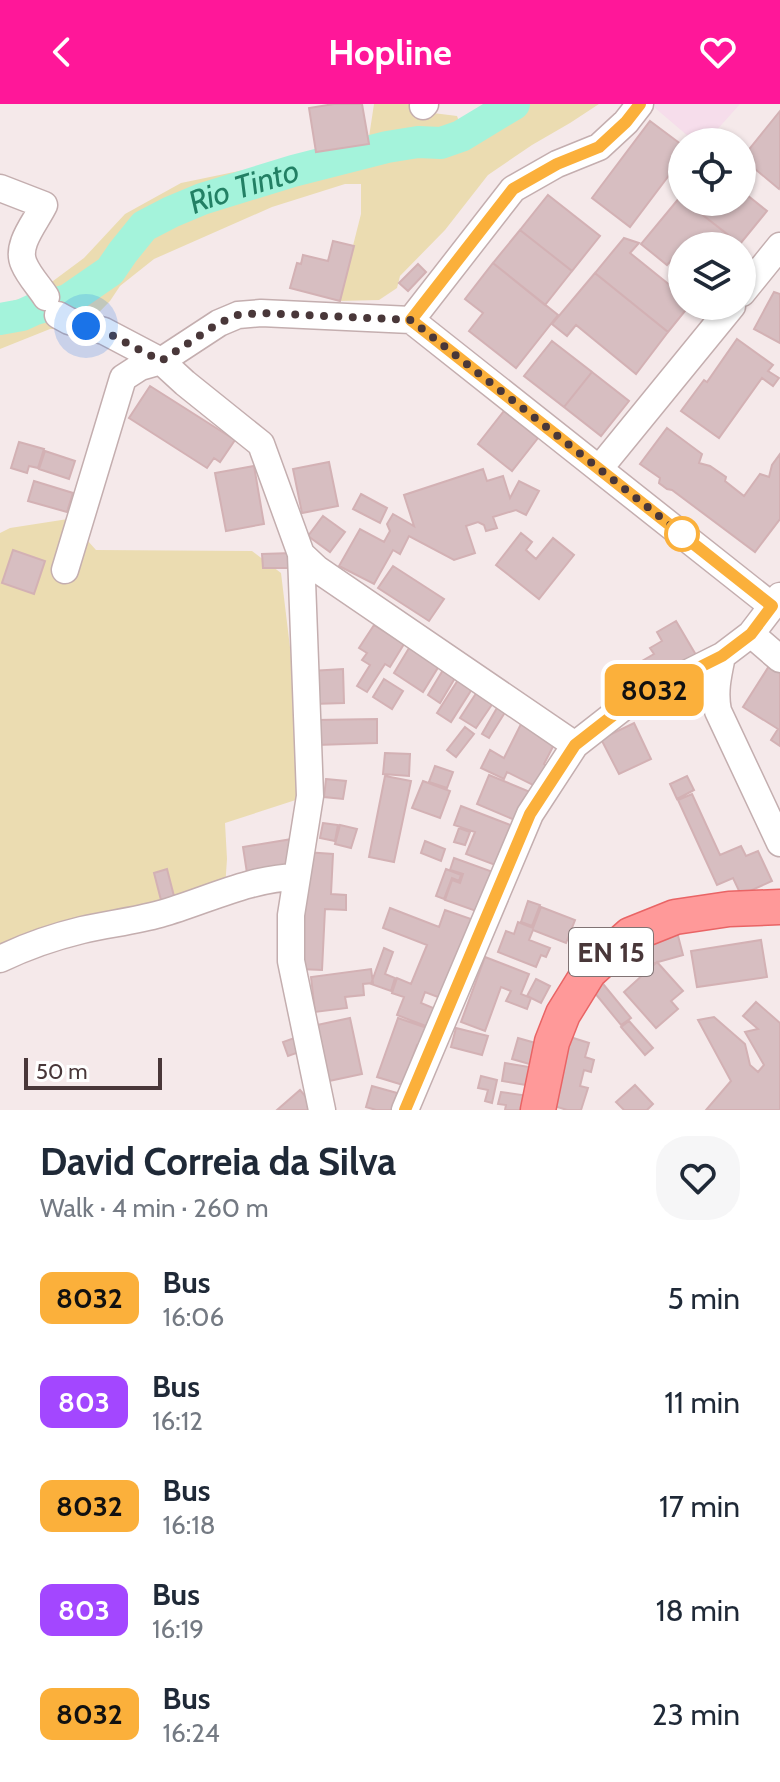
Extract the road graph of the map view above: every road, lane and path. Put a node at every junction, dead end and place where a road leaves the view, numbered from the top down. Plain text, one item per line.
1 (640, 104) edge
2 (0, 188) edge
3 (780, 246) edge
4 (756, 276) edge
5 (411, 320) junction
6 (721, 320) edge
7 (161, 361) junction
8 (599, 469) junction
9 (301, 554) junction
10 (65, 570) dead end
11 (776, 601) edge
12 (751, 634) junction
13 (722, 656) junction
14 (780, 659) edge
15 (575, 745) junction
16 (780, 843) edge
17 (297, 877) junction
18 (780, 907) edge
19 (0, 959) edge
20 (322, 1110) edge
21 (405, 1110) edge
22 (538, 1110) edge

1 - 5 street
2 - 7 street
3 - 4 street
5 - 7 street
5 - 8 street
6 - 8 street
7 - 9 street
7 - 10 street
8 - 11 street
9 - 15 street
9 - 17 street
11 - 12 street
12 - 13 street
12 - 14 street
13 - 15 street
13 - 16 street
15 - 21 street
17 - 19 street
17 - 20 street
18 - 22 main road, EN 15

